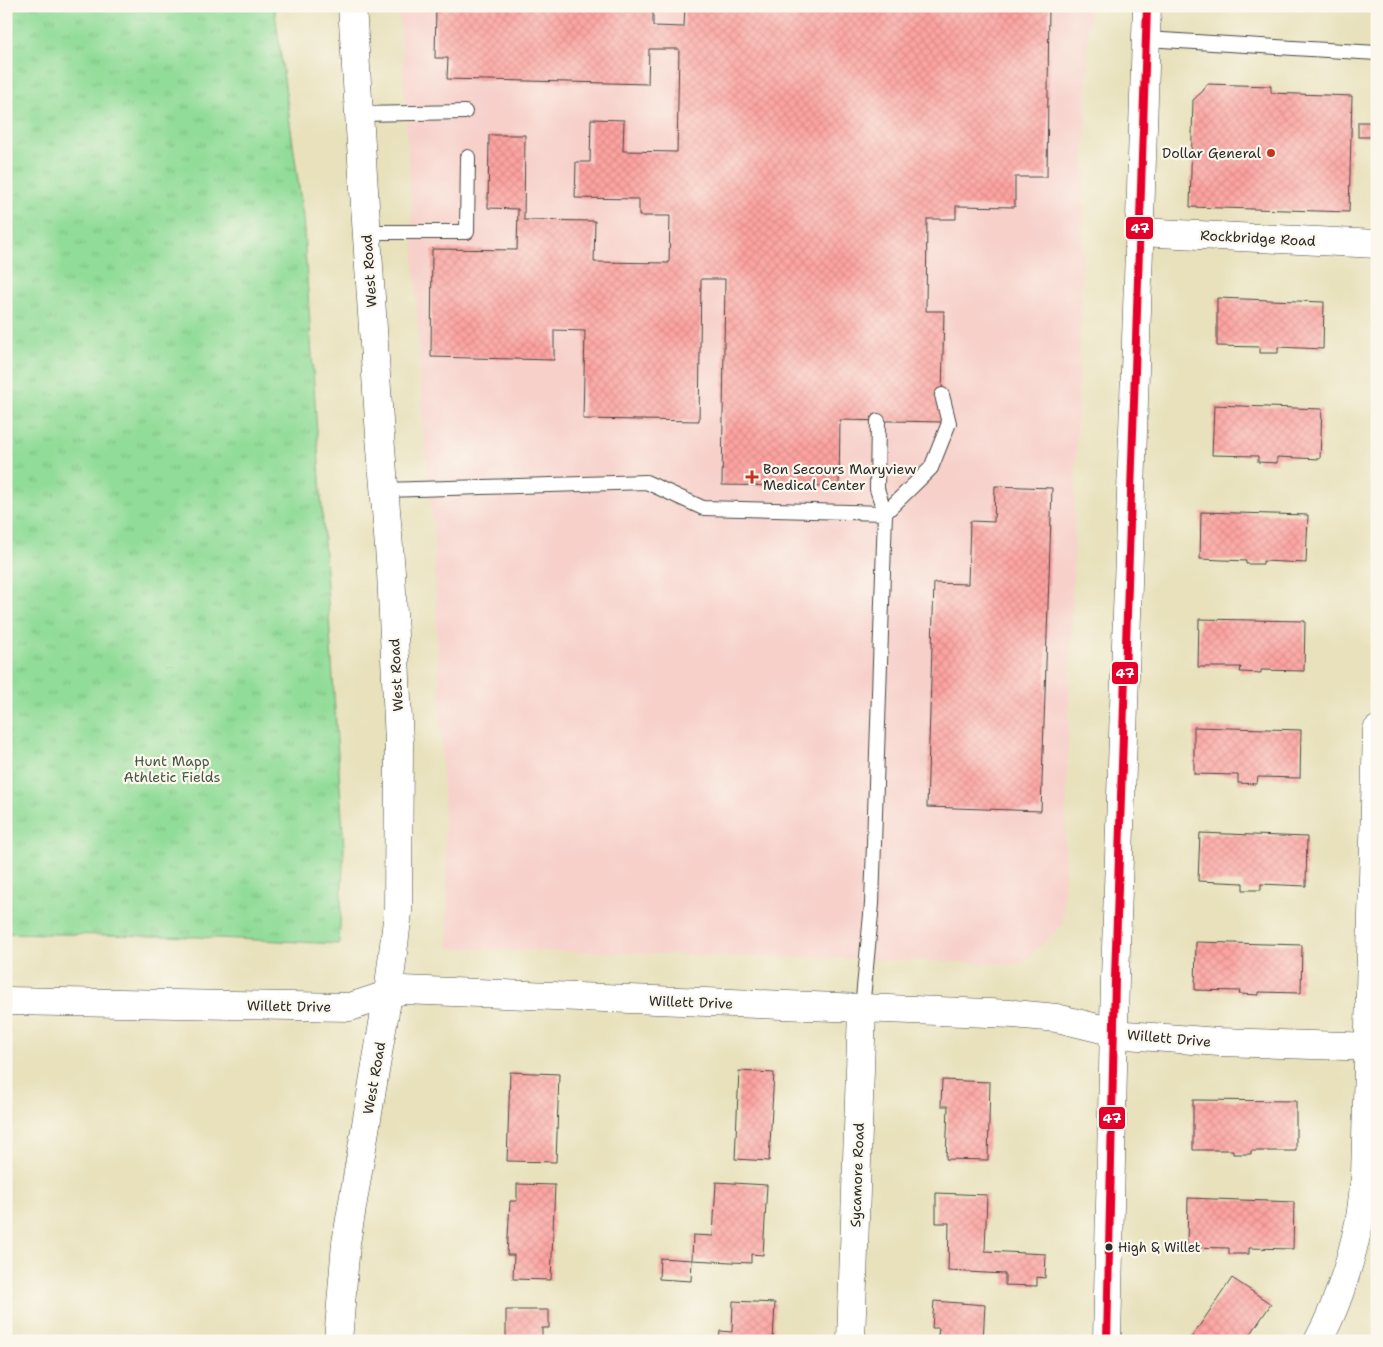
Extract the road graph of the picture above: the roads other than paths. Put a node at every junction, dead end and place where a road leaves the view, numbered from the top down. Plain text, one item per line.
1 (352, 6) edge
2 (1147, 6) edge
3 (1146, 39) junction
4 (1377, 53) edge
5 (464, 112) dead end
6 (360, 114) junction
7 (468, 157) dead end
8 (366, 232) junction
9 (1139, 232) junction
10 (1377, 244) edge
11 (942, 396) dead end
12 (878, 421) dead end
13 (384, 490) junction
14 (885, 512) junction
15 (1377, 730) edge
16 (388, 994) junction
17 (6, 1001) edge
18 (862, 1009) junction
19 (1114, 1032) junction
20 (1372, 1047) edge
21 (338, 1341) edge
22 (851, 1341) edge
23 (1107, 1341) edge
24 (1318, 1341) edge

1 - 6 street, West Road
2 - 3 street
3 - 4 lane
3 - 9 street
5 - 6 lane
6 - 8 street, West Road
7 - 8 lane
8 - 13 street, West Road
9 - 10 street, Rockbridge Road
9 - 19 street
11 - 14 lane
12 - 14 lane
13 - 14 lane
13 - 16 street, West Road
14 - 18 lane
15 - 20 street
16 - 17 street, Willett Drive
16 - 18 street, Willett Drive
16 - 21 street, West Road
18 - 19 street, Willett Drive
18 - 22 street, Sycamore Road
19 - 20 street, Willett Drive
19 - 23 street
20 - 24 street

